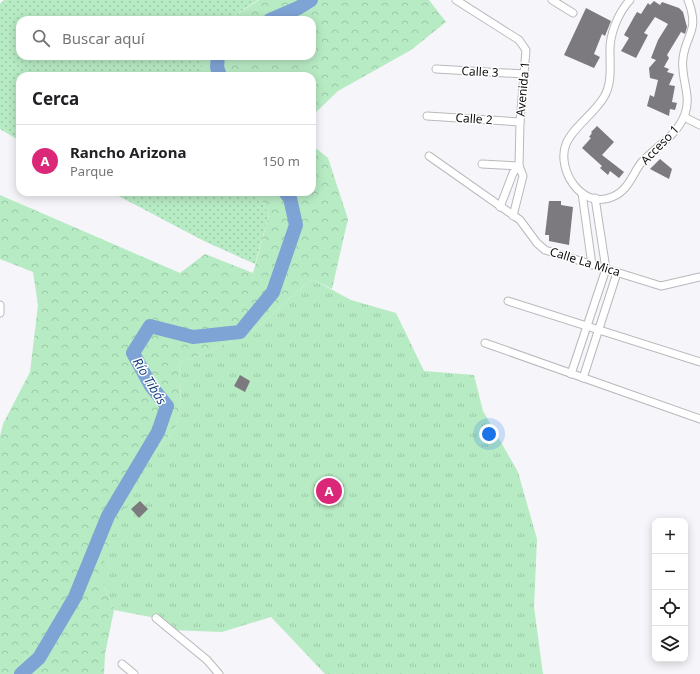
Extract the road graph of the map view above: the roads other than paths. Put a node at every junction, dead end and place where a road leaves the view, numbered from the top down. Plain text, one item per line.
1 (456, 0) edge
2 (552, 0) edge
3 (630, 0) edge
4 (688, 0) edge
5 (573, 13) dead end
6 (436, 69) dead end
7 (525, 74) junction
8 (427, 116) dead end
9 (684, 117) junction
10 (520, 122) junction
11 (700, 125) edge
12 (429, 156) dead end
13 (482, 164) dead end
14 (519, 166) junction
15 (582, 193) junction
16 (594, 198) junction
17 (500, 207) junction
18 (513, 216) junction
19 (592, 265) junction
20 (606, 269) junction
21 (617, 273) junction
22 (700, 277) edge
23 (508, 301) dead end
24 (0, 305) edge
25 (0, 313) edge
26 (588, 326) junction
27 (598, 330) junction
28 (485, 344) dead end
29 (700, 362) edge
30 (571, 374) junction
31 (583, 378) junction
32 (700, 419) edge
33 (156, 618) dead end
34 (122, 664) dead end
35 (134, 674) edge
36 (218, 674) edge

1 - 7 street, Avenida 1
2 - 5 street
3 - 15 street, Acceso 1
4 - 9 street, Acceso 1
6 - 7 street, Calle 3
7 - 10 street, Avenida 1
8 - 10 street, Calle 2
9 - 11 street
9 - 16 street, Acceso 1
10 - 14 street, Avenida 1
12 - 17 street, Calle La Mica
13 - 14 street
14 - 17 street
14 - 18 street, Avenida 1
15 - 16 street, Acceso 1
15 - 19 street
16 - 20 street
17 - 18 street, Calle La Mica
18 - 19 street, Calle La Mica
19 - 20 street, Calle La Mica
20 - 21 street, Calle La Mica
20 - 26 street
21 - 22 street, Calle La Mica
21 - 27 street
23 - 26 street
24 - 25 street
26 - 27 street
26 - 30 street
27 - 29 street
27 - 31 street
28 - 30 street
30 - 31 street
31 - 32 street
33 - 36 street
34 - 35 street

